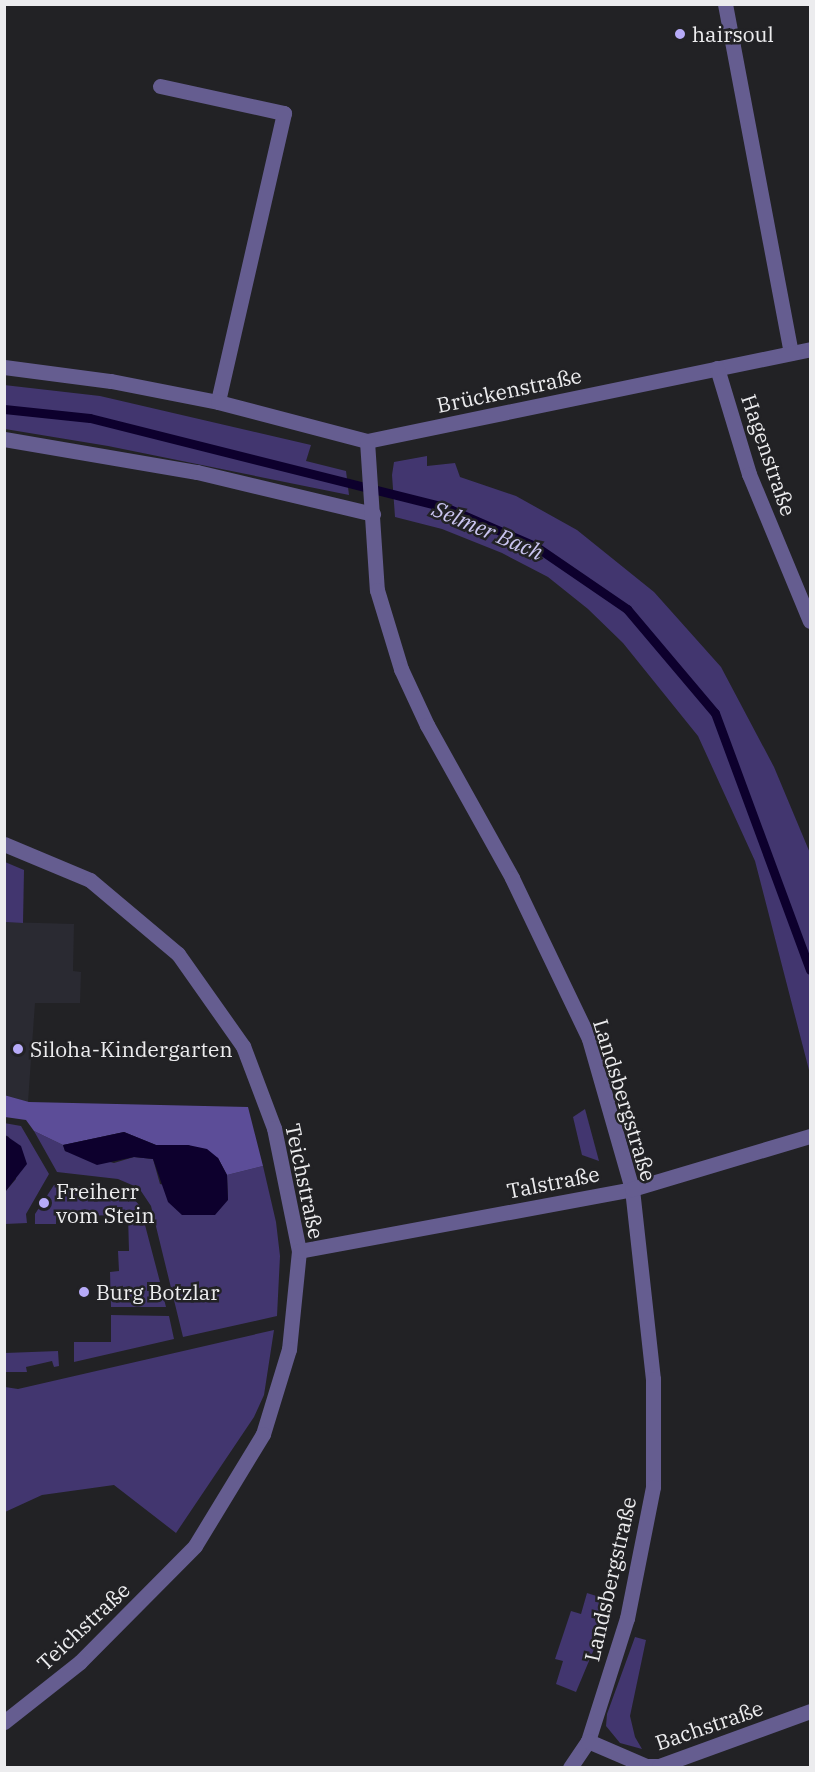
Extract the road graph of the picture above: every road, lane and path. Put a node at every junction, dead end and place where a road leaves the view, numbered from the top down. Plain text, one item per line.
1 (725, 4) edge
2 (160, 86) dead end
3 (810, 349) edge
4 (791, 353) junction
5 (4, 367) edge
6 (717, 368) junction
7 (218, 402) junction
8 (4, 439) edge
9 (367, 441) junction
10 (373, 514) junction
11 (810, 621) edge
12 (4, 844) edge
13 (810, 1136) edge
14 (632, 1189) junction
15 (299, 1251) junction
16 (810, 1711) edge
17 (4, 1722) edge
18 (588, 1741) junction
19 (570, 1767) edge

1 - 4 street
2 - 7 street
3 - 4 street, Brückenstraße
4 - 6 street, Brückenstraße
5 - 7 street, Brückenstraße
6 - 9 street, Brückenstraße
6 - 11 street, Hagenstraße
7 - 9 street, Brückenstraße
8 - 10 street
9 - 10 street, Landsbergstraße
10 - 14 street, Landsbergstraße
12 - 15 street, Teichstraße
13 - 14 street, Talstraße
14 - 15 street, Talstraße
14 - 18 street, Landsbergstraße
15 - 17 street, Teichstraße
16 - 18 street, Bachstraße
18 - 19 street, Landsbergstraße

